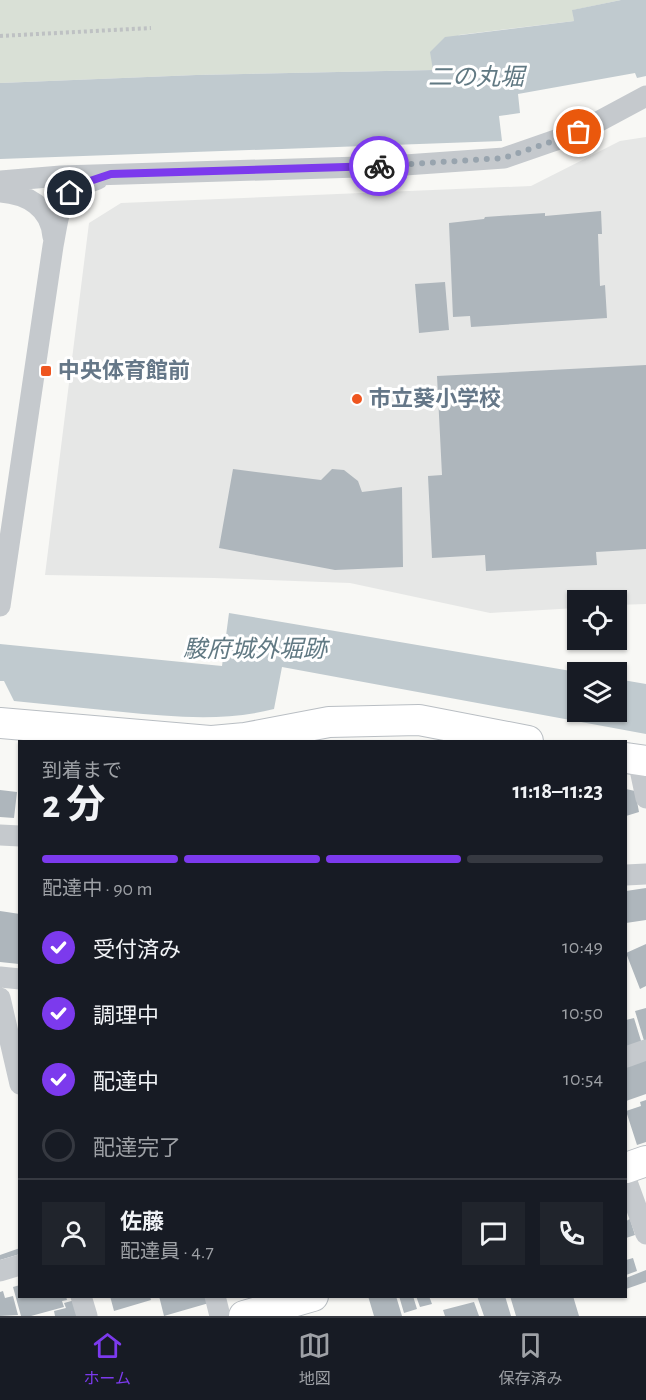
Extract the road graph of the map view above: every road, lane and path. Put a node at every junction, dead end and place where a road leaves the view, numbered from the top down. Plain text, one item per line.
1 (151, 28) dead end
2 (0, 36) edge
3 (646, 96) edge
4 (111, 174) junction
5 (0, 181) edge
6 (0, 192) edge
7 (53, 246) junction
8 (0, 606) edge
9 (0, 723) edge
10 (329, 731) edge
11 (483, 737) edge
12 (151, 739) edge
13 (181, 740) edge
14 (222, 740) edge
15 (517, 740) edge
16 (636, 760) edge
17 (646, 798) edge
18 (0, 835) edge
19 (18, 836) edge
20 (646, 874) edge
21 (627, 875) edge
22 (0, 977) edge
23 (18, 979) edge
24 (0, 998) edge
25 (646, 1050) edge
26 (627, 1057) edge
27 (18, 1075) edge
28 (646, 1161) edge
29 (627, 1168) edge
30 (627, 1182) edge
31 (646, 1234) edge
32 (18, 1266) edge
33 (0, 1271) edge
34 (82, 1298) edge
35 (216, 1298) edge
36 (306, 1298) edge
37 (87, 1316) edge
38 (220, 1316) edge
39 (244, 1316) edge

1 - 2 path
3 - 4 street
4 - 5 street
4 - 7 street
6 - 7 street
7 - 8 street
9 - 12 main road
10 - 11 main road
10 - 14 main road
11 - 15 main road
12 - 13 main road
16 - 17 street
18 - 19 street
20 - 21 street
22 - 23 street
24 - 27 street
25 - 26 street
28 - 29 main road
30 - 31 street
32 - 33 street
34 - 37 street
35 - 38 street
36 - 39 main road

